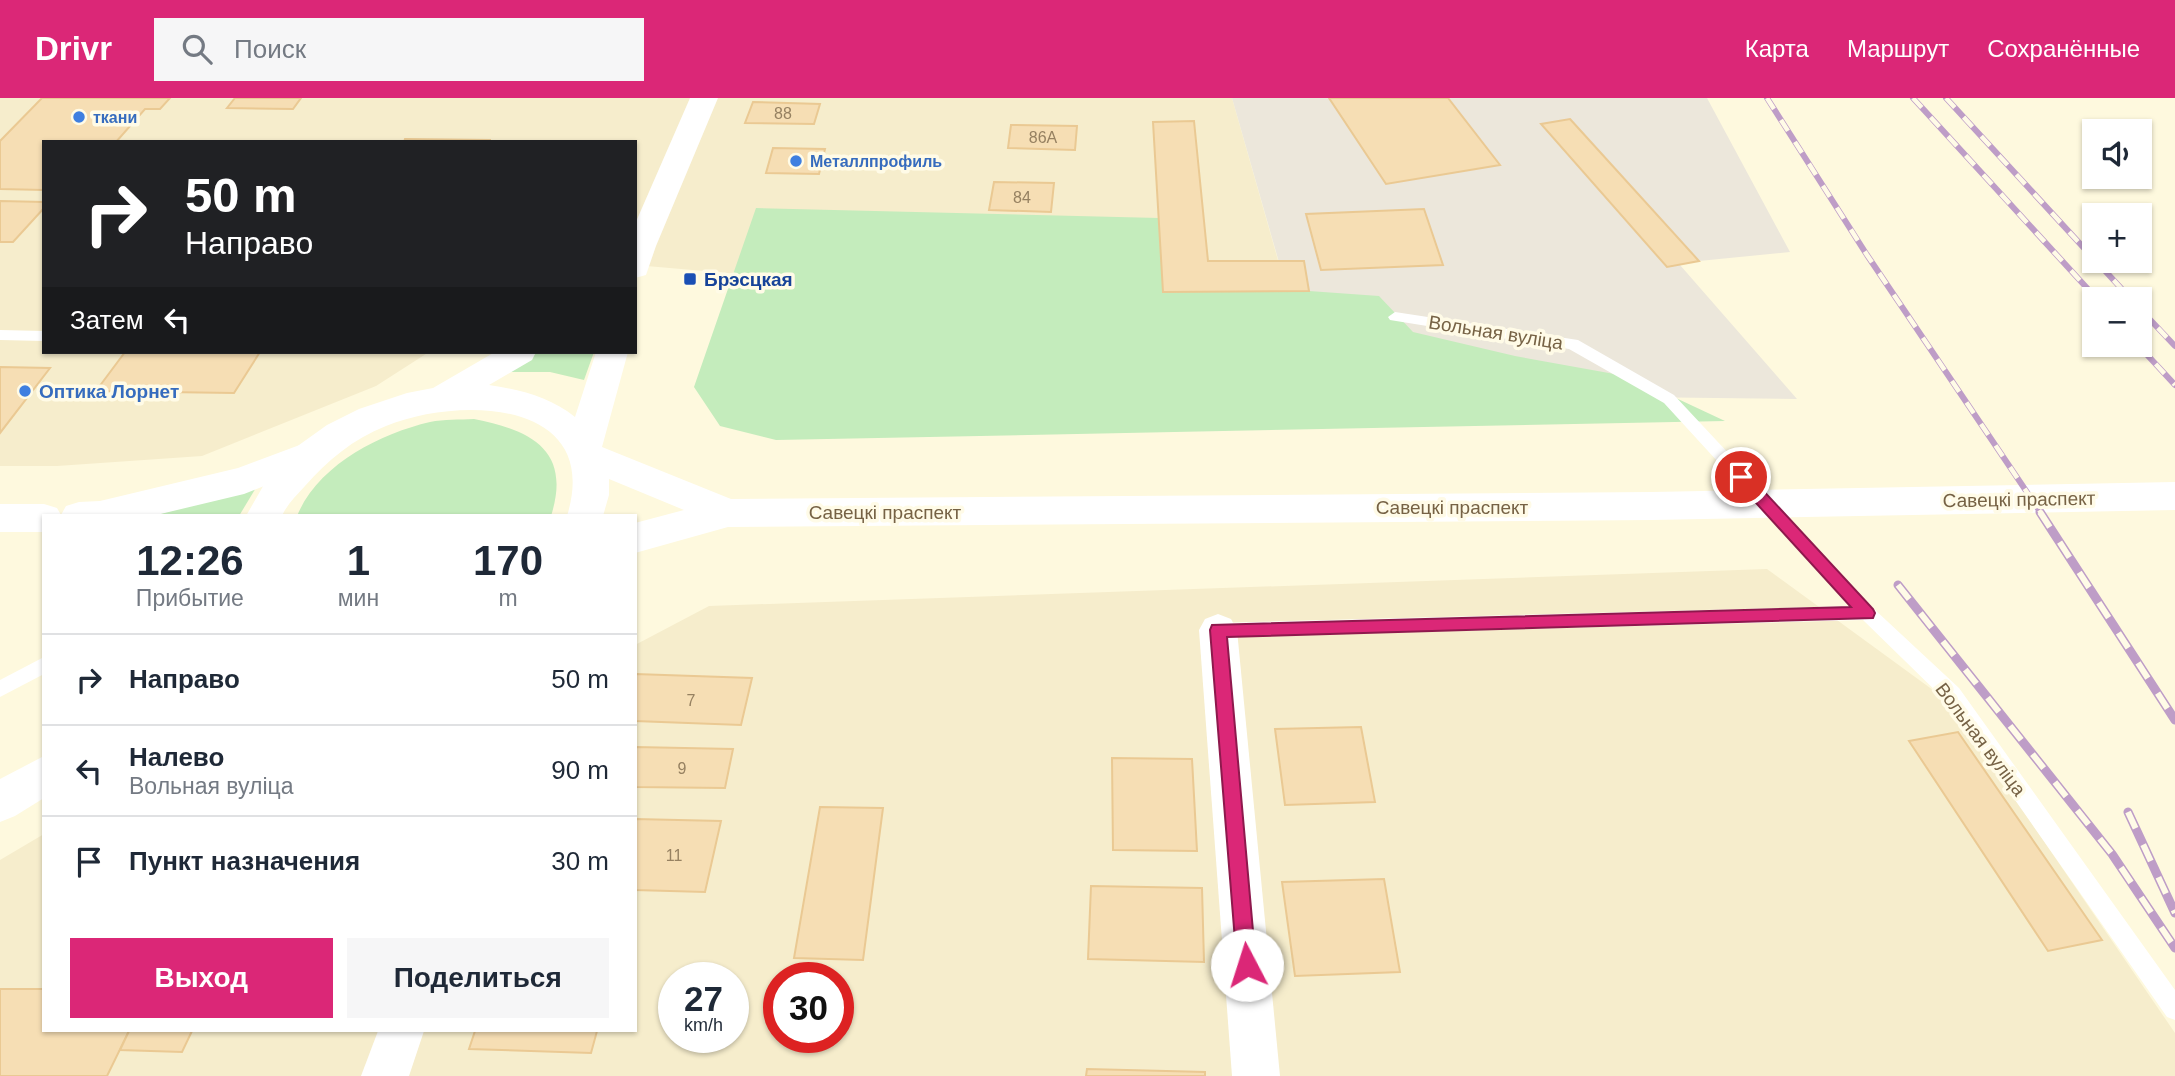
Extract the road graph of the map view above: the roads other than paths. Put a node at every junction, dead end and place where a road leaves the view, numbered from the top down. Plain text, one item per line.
1 (704, 98) edge
2 (637, 255) edge
3 (1395, 317) dead end
4 (0, 335) edge
5 (42, 335) edge
6 (517, 354) edge
7 (611, 354) edge
8 (441, 398) junction
9 (586, 451) junction
10 (313, 453) junction
11 (2175, 496) edge
12 (729, 513) junction
13 (103, 514) edge
14 (265, 514) edge
15 (585, 514) edge
16 (0, 518) edge
17 (42, 518) edge
18 (637, 537) edge
19 (1867, 613) junction
20 (1218, 630) joint
21 (42, 666) edge
22 (0, 689) edge
23 (42, 776) edge
24 (0, 802) edge
25 (2175, 1009) edge
26 (401, 1032) edge
27 (385, 1076) edge
28 (1256, 1076) edge

1 - 2 main road
3 - 19 lane, Вольная вуліца
4 - 5 lane
6 - 8 main road
7 - 9 main road
8 - 9 main road
8 - 10 main road
9 - 12 main road, Савецкі праспект
9 - 15 main road
10 - 13 main road
10 - 14 main road
11 - 12 main road, Савецкі праспект
12 - 18 main road, Савецкі праспект
16 - 17 main road
19 - 20 lane
19 - 25 lane, Вольная вуліца
20 - 28 street
21 - 22 lane
23 - 24 main road
26 - 27 street

